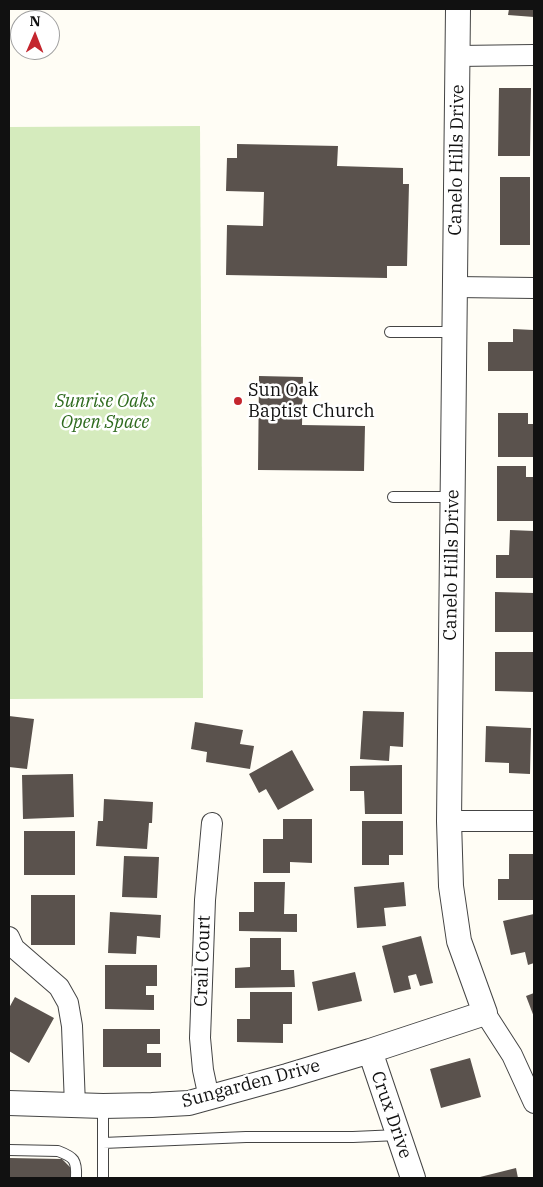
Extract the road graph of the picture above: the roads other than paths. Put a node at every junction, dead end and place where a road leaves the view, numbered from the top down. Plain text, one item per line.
1 (458, 9) edge
2 (458, 56) junction
3 (534, 56) edge
4 (456, 287) junction
5 (534, 288) edge
6 (390, 332) dead end
7 (455, 332) junction
8 (393, 497) dead end
9 (453, 497) junction
10 (449, 821) junction
11 (534, 821) edge
12 (212, 823) dead end
13 (9, 937) edge
14 (485, 1013) junction
15 (370, 1051) junction
16 (209, 1098) junction
17 (9, 1103) edge
18 (534, 1103) edge
19 (75, 1106) junction
20 (103, 1106) junction
21 (398, 1134) junction
22 (103, 1143) junction
23 (9, 1150) edge
24 (76, 1178) edge
25 (102, 1178) edge
26 (413, 1178) edge

1 - 2 street, Canelo Hills Drive
2 - 3 street
2 - 4 street, Canelo Hills Drive
4 - 5 street
4 - 7 street, Canelo Hills Drive
6 - 7 lane
7 - 9 street, Canelo Hills Drive
8 - 9 lane
9 - 10 street, Canelo Hills Drive
10 - 11 street
10 - 14 street, Canelo Hills Drive
12 - 16 street, Crail Court
13 - 19 street
14 - 15 street, Sungarden Drive
14 - 18 street, Canelo Hills Drive
15 - 16 street, Sungarden Drive
15 - 21 street, Crux Drive
16 - 20 street, Sungarden Drive
17 - 19 street, Sungarden Drive
19 - 20 street, Sungarden Drive
20 - 22 lane
21 - 22 lane
21 - 26 street, Crux Drive
22 - 25 lane
23 - 24 lane

